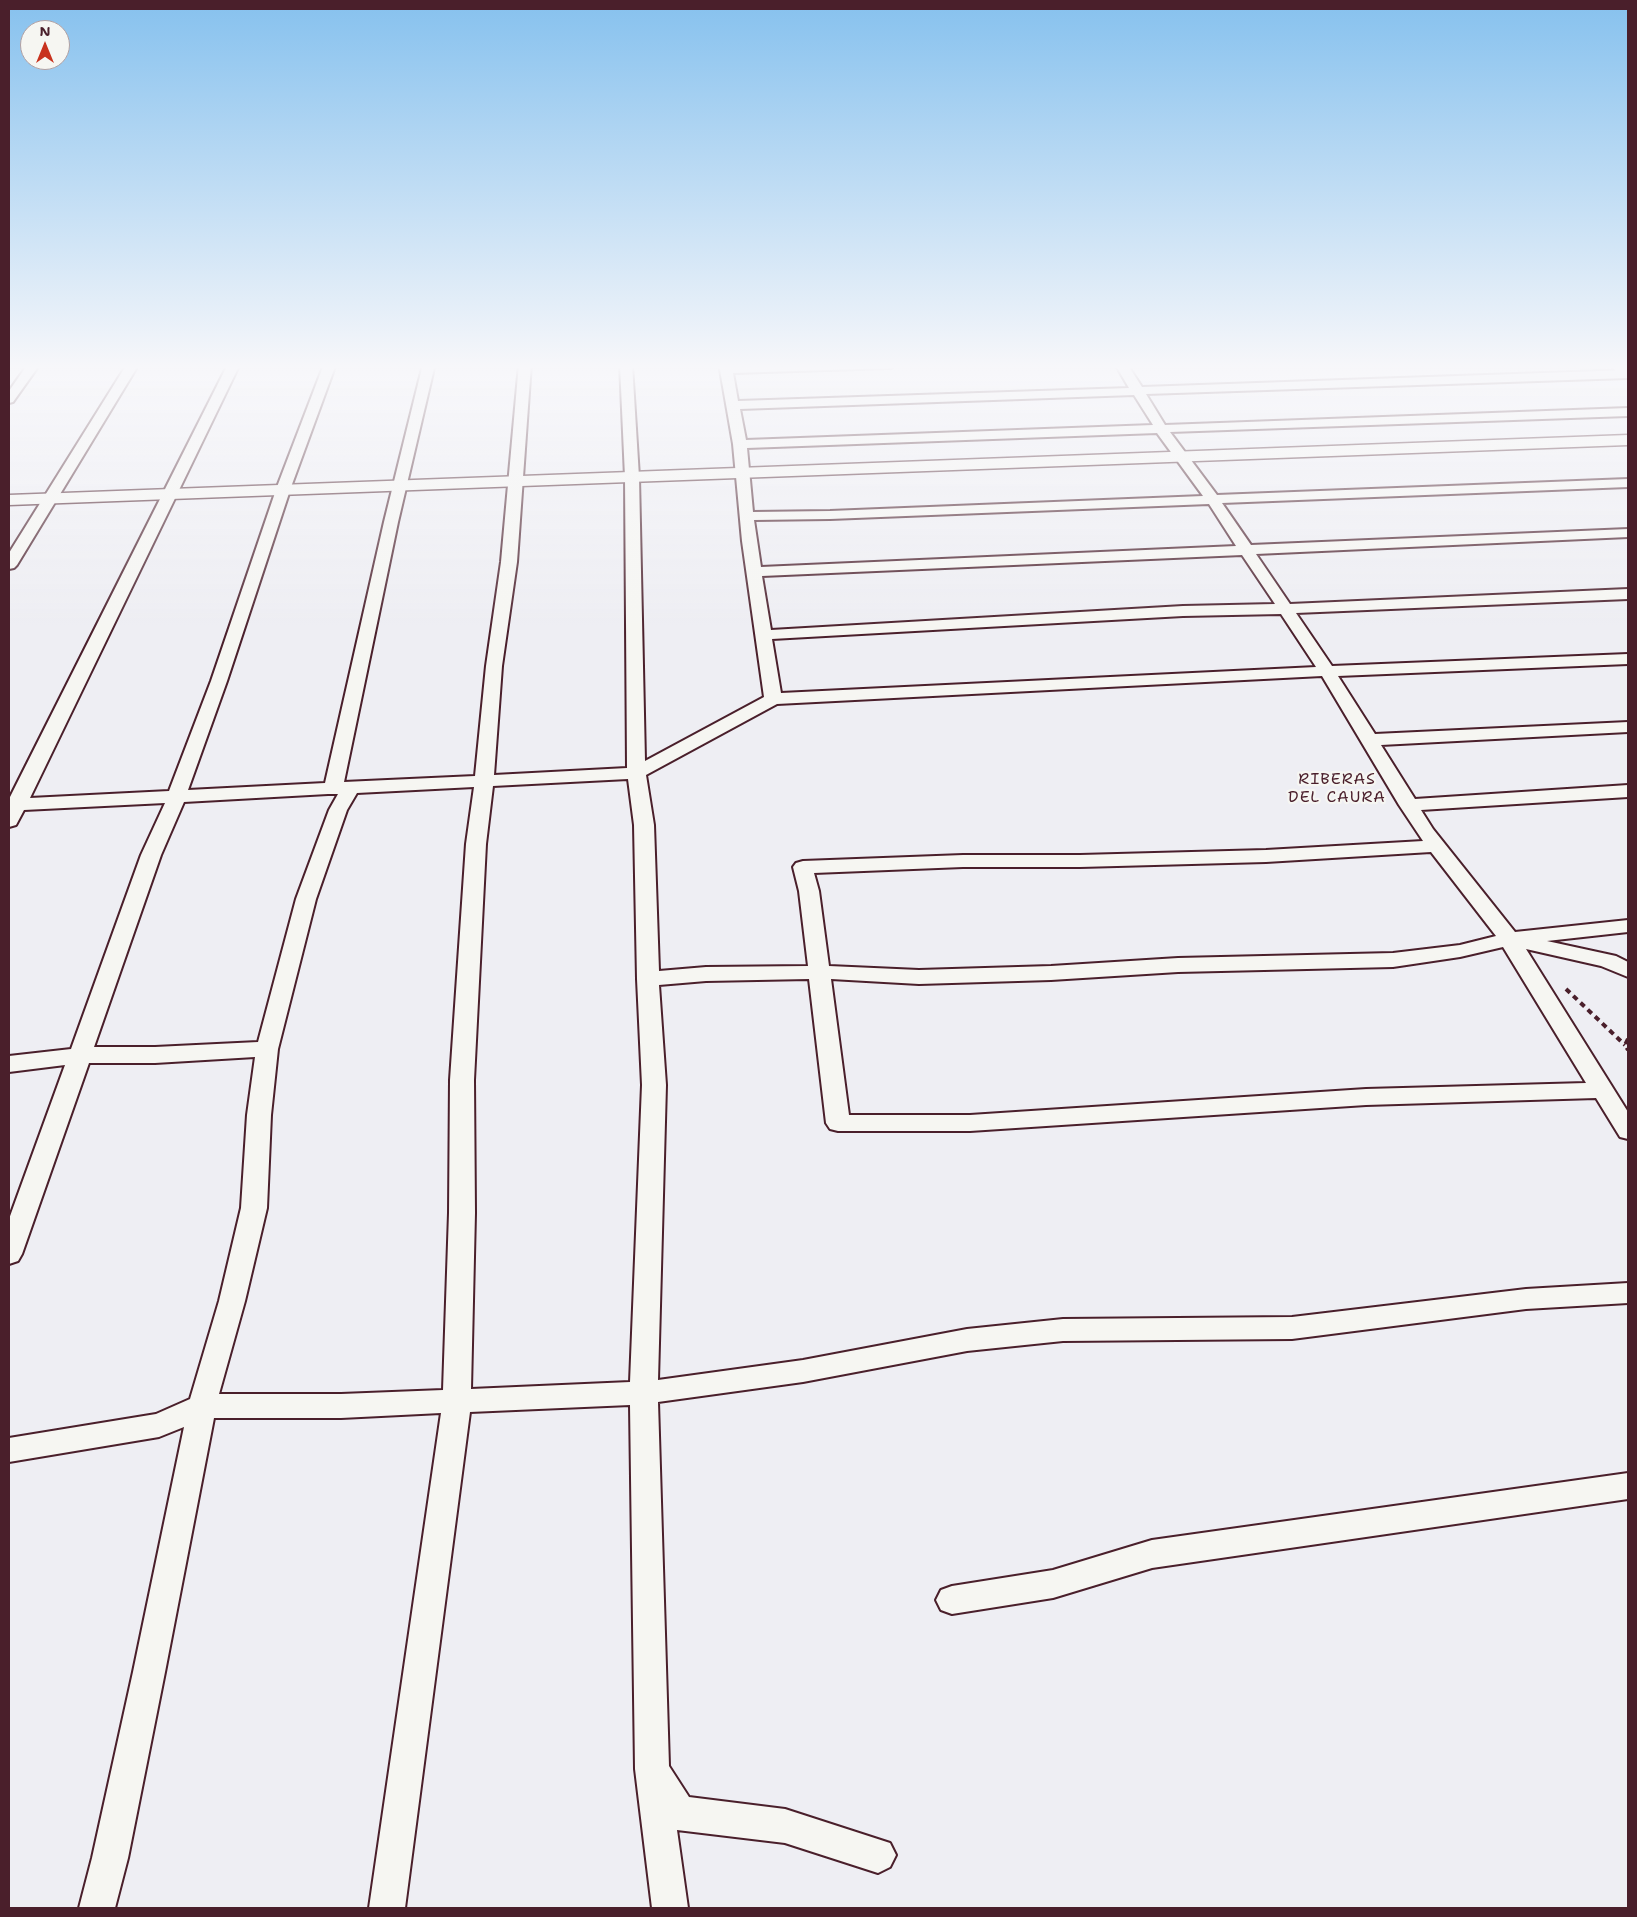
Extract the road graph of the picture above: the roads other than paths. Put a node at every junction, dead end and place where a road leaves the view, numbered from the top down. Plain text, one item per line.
1 (78, 453) edge
2 (190, 453) edge
3 (297, 453) edge
4 (408, 453) edge
5 (519, 453) edge
6 (631, 453) edge
7 (741, 453) edge
8 (1178, 453) edge
9 (1273, 453) edge
10 (1180, 457) junction
11 (743, 473) junction
12 (632, 477) junction
13 (517, 481) junction
14 (1628, 483) edge
15 (400, 486) junction
16 (284, 490) junction
17 (170, 494) junction
18 (50, 499) junction
19 (9, 500) edge
20 (1213, 500) junction
21 (747, 516) junction
22 (1628, 533) edge
23 (1246, 550) junction
24 (9, 565) edge
25 (754, 572) junction
26 (1628, 594) edge
27 (1286, 609) junction
28 (763, 635) junction
29 (1628, 659) edge
30 (1327, 671) junction
31 (773, 699) junction
32 (1628, 727) edge
33 (1368, 740) junction
34 (636, 773) junction
35 (484, 782) junction
36 (342, 789) junction
37 (1628, 791) edge
38 (176, 798) junction
39 (1408, 805) junction
40 (12, 810) edge
41 (1435, 846) junction
42 (1628, 926) edge
43 (1509, 939) junction
44 (1628, 970) edge
45 (819, 972) junction
46 (648, 979) junction
47 (268, 1049) junction
48 (81, 1055) junction
49 (9, 1064) edge
50 (1603, 1090) junction
51 (1628, 1131) edge
52 (9, 1254) edge
53 (1628, 1293) edge
54 (644, 1393) junction
55 (457, 1402) junction
56 (202, 1406) junction
57 (9, 1450) edge
58 (1628, 1489) edge
59 (952, 1600) dead end
60 (652, 1769) junction
61 (878, 1855) dead end
62 (97, 1908) edge
63 (387, 1908) edge
64 (670, 1908) edge

1 - 18 street
2 - 17 street
3 - 16 street
4 - 15 street
5 - 13 street
6 - 12 street
7 - 11 street
8 - 10 street
9 - 10 street
10 - 11 street
10 - 20 street
11 - 12 street
11 - 21 street
12 - 13 street
12 - 34 street
13 - 15 street
13 - 35 street
14 - 20 street
15 - 16 street
15 - 36 street
16 - 17 street
16 - 38 street
17 - 18 street
17 - 40 street
18 - 19 street
18 - 24 street
20 - 21 street
20 - 23 street
21 - 25 street
22 - 23 street
23 - 25 street
23 - 27 street
25 - 28 street
26 - 27 street
27 - 28 street
27 - 30 street
28 - 31 street
29 - 30 street
30 - 31 street
30 - 33 street
31 - 34 street
32 - 33 street
33 - 39 street
34 - 35 street
34 - 46 street
35 - 36 street
35 - 55 street
36 - 38 street
36 - 47 street
37 - 39 street
38 - 40 street
38 - 48 street
39 - 41 street
41 - 43 street
41 - 45 street
42 - 43 street
43 - 44 street
43 - 45 street
43 - 50 street
45 - 46 street
45 - 50 street
46 - 54 street
47 - 48 street
47 - 56 street
48 - 49 street
48 - 52 street
50 - 51 street
53 - 54 street
54 - 55 street
54 - 60 street
55 - 56 street
55 - 63 street
56 - 57 street
56 - 62 street
58 - 59 street
60 - 61 street
60 - 64 street

